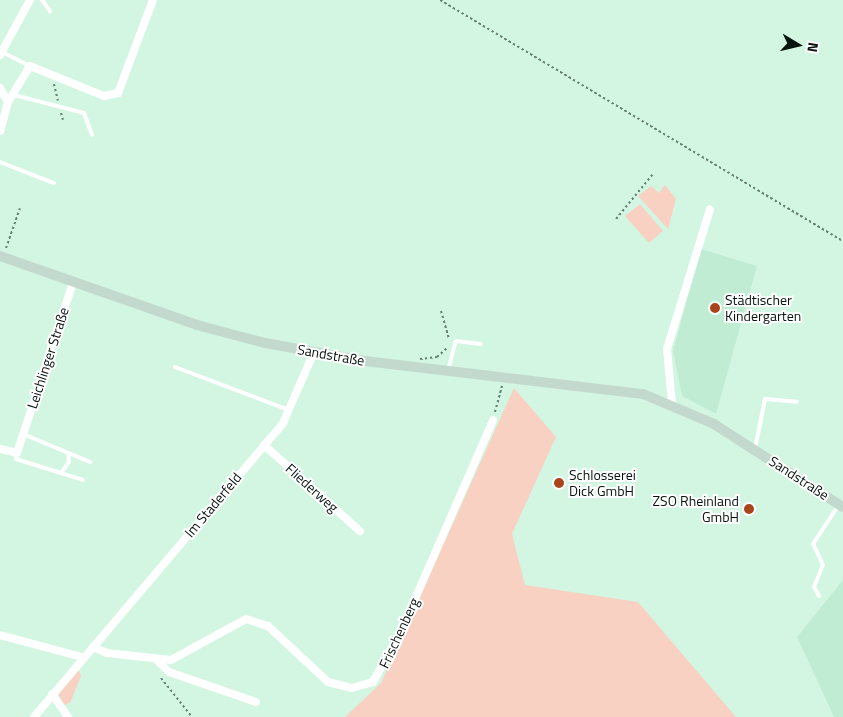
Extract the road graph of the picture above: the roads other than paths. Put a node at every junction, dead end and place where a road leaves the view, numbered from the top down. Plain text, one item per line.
1 (30, 0) edge
2 (42, 0) edge
3 (153, 0) edge
4 (50, 11) dead end
5 (1, 54) edge
6 (30, 66) junction
7 (0, 88) edge
8 (14, 95) junction
9 (8, 102) junction
10 (0, 131) edge
11 (92, 135) dead end
12 (0, 162) edge
13 (54, 183) dead end
14 (710, 209) dead end
15 (2, 257) edge
16 (73, 283) junction
17 (481, 344) dead end
18 (314, 352) junction
19 (175, 367) dead end
20 (448, 370) junction
21 (797, 402) dead end
22 (672, 404) junction
23 (291, 411) junction
24 (493, 420) road end
25 (23, 434) junction
26 (264, 445) junction
27 (0, 449) edge
28 (755, 449) junction
29 (17, 453) junction
30 (68, 453) junction
31 (90, 462) dead end
32 (61, 473) junction
33 (83, 480) dead end
34 (841, 506) edge
35 (360, 531) dead end
36 (819, 596) dead end
37 (0, 636) edge
38 (93, 646) junction
39 (82, 657) junction
40 (156, 659) junction
41 (52, 694) junction
42 (256, 702) dead end
43 (34, 717) edge
44 (68, 717) edge

1 - 5 street
2 - 4 lane
3 - 6 street
5 - 6 lane
6 - 8 street
7 - 9 street
8 - 9 street
8 - 11 lane
9 - 10 street
12 - 13 lane
14 - 22 street
15 - 16 street, Sandstraße
16 - 18 street, Sandstraße
16 - 25 street, Leichlinger Straße
17 - 20 lane
18 - 20 street, Sandstraße
18 - 23 street, Im Staderfeld
19 - 23 lane
20 - 22 street, Sandstraße
21 - 28 lane, Sandstraße
22 - 28 street, Sandstraße
23 - 26 street, Im Staderfeld
24 - 40 street, Frischenberg
25 - 29 street, Leichlinger Straße
25 - 30 lane
26 - 35 street, Fliederweg
26 - 38 street, Im Staderfeld
27 - 29 street
28 - 34 street, Sandstraße
29 - 32 lane
30 - 31 lane
30 - 32 lane
32 - 33 lane
34 - 36 lane
37 - 39 street
38 - 39 street, Im Staderfeld
38 - 40 street, Frischenberg
39 - 41 street, Im Staderfeld
40 - 42 street, Frischenberg
41 - 43 street, Im Staderfeld
41 - 44 street

